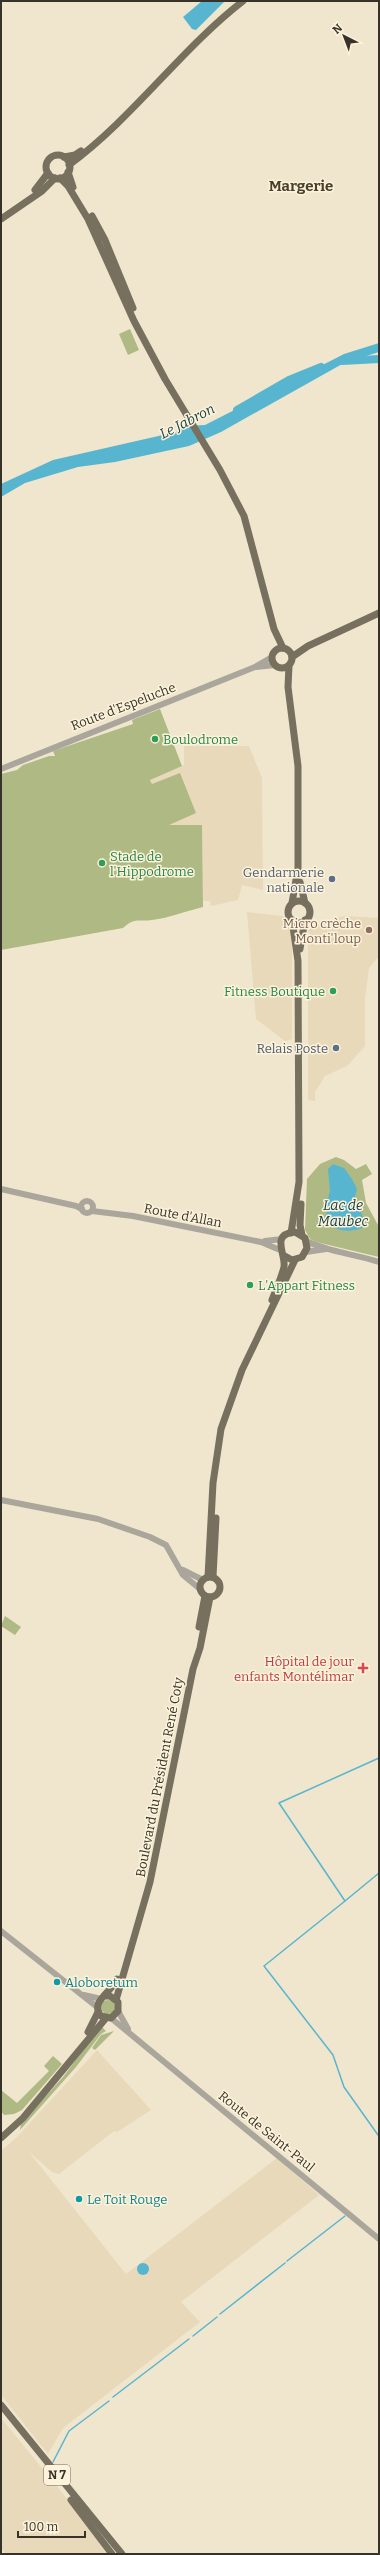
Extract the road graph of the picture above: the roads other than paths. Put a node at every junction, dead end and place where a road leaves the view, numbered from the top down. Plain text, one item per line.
1 (243, 1) edge
2 (153, 87) junction
3 (64, 157) junction
4 (69, 169) junction
5 (48, 173) junction
6 (57, 178) junction
7 (1, 216) edge
8 (1, 219) edge
9 (150, 352) junction
10 (379, 613) edge
11 (274, 628) junction
12 (288, 652) junction
13 (274, 654) junction
14 (255, 666) junction
15 (277, 666) junction
16 (289, 666) junction
17 (288, 687) junction
18 (1, 769) edge
19 (298, 868) junction
20 (292, 903) junction
21 (305, 903) junction
22 (292, 920) junction
23 (306, 920) junction
24 (298, 961) junction
25 (299, 1182) junction
26 (1, 1188) edge
27 (82, 1206) junction
28 (93, 1209) junction
29 (291, 1233) junction
30 (304, 1238) junction
31 (282, 1239) junction
32 (261, 1242) junction
33 (326, 1249) junction
34 (306, 1252) junction
35 (282, 1253) junction
36 (295, 1260) junction
37 (379, 1262) edge
38 (269, 1314) junction
39 (1, 1500) edge
40 (180, 1568) junction
41 (208, 1578) junction
42 (200, 1589) junction
43 (207, 1596) junction
44 (1, 1931) edge
45 (126, 1961) junction
46 (79, 1993) junction
47 (103, 1997) junction
48 (116, 2000) junction
49 (97, 2010) junction
50 (118, 2011) junction
51 (108, 2018) junction
52 (139, 2042) junction
53 (82, 2045) junction
54 (32, 2105) junction
55 (1, 2133) edge
56 (1, 2138) edge
57 (379, 2239) edge
58 (1, 2405) edge
59 (1, 2412) edge
60 (112, 2554) edge
61 (122, 2554) edge

1 - 2 main road
2 - 3 main road
2 - 4 main road
3 - 4 main road
3 - 5 main road
4 - 6 main road
4 - 9 main road
5 - 6 main road
5 - 7 main road
6 - 8 main road
6 - 9 main road
9 - 11 main road
10 - 12 main road
11 - 12 main road
11 - 13 main road
12 - 13 main road
12 - 16 main road
13 - 14 street, Route d'Espeluche
13 - 15 main road
14 - 15 street, Route d'Espeluche
14 - 18 street, Route d'Espeluche
15 - 16 main road
15 - 17 main road
16 - 17 main road
17 - 19 main road
19 - 20 main road
19 - 21 main road
20 - 21 main road
20 - 22 main road
21 - 23 main road
22 - 23 main road
22 - 24 main road
23 - 24 main road
24 - 25 main road
25 - 29 main road
25 - 30 main road
26 - 27 street
27 - 28 street
27 - 28 street
28 - 32 street, Route d'Allan
29 - 30 main road
29 - 31 main road
30 - 33 street
30 - 34 main road
31 - 32 street, Route d'Allan
31 - 35 main road
32 - 35 street, Route d'Allan
33 - 34 street
33 - 37 street
34 - 36 main road
35 - 36 main road
35 - 38 main road
36 - 38 main road
38 - 41 main road
39 - 40 street
40 - 41 street
40 - 42 street
41 - 42 main road
41 - 43 main road
42 - 43 main road
43 - 45 main road, Boulevard du Président René Coty
44 - 46 street
45 - 47 main road, Boulevard du Président René Coty
45 - 48 main road, Boulevard du Président René Coty
46 - 47 street
46 - 49 street
47 - 48 main road
47 - 49 main road
48 - 50 main road
49 - 51 main road
49 - 53 main road
50 - 51 main road
50 - 52 street, Route de Saint-Paul
51 - 52 street, Route de Saint-Paul
51 - 53 main road
52 - 57 street, Route de Saint-Paul
53 - 54 main road
54 - 55 main road
54 - 56 main road
58 - 61 main road, N 7
59 - 60 main road, N 7

